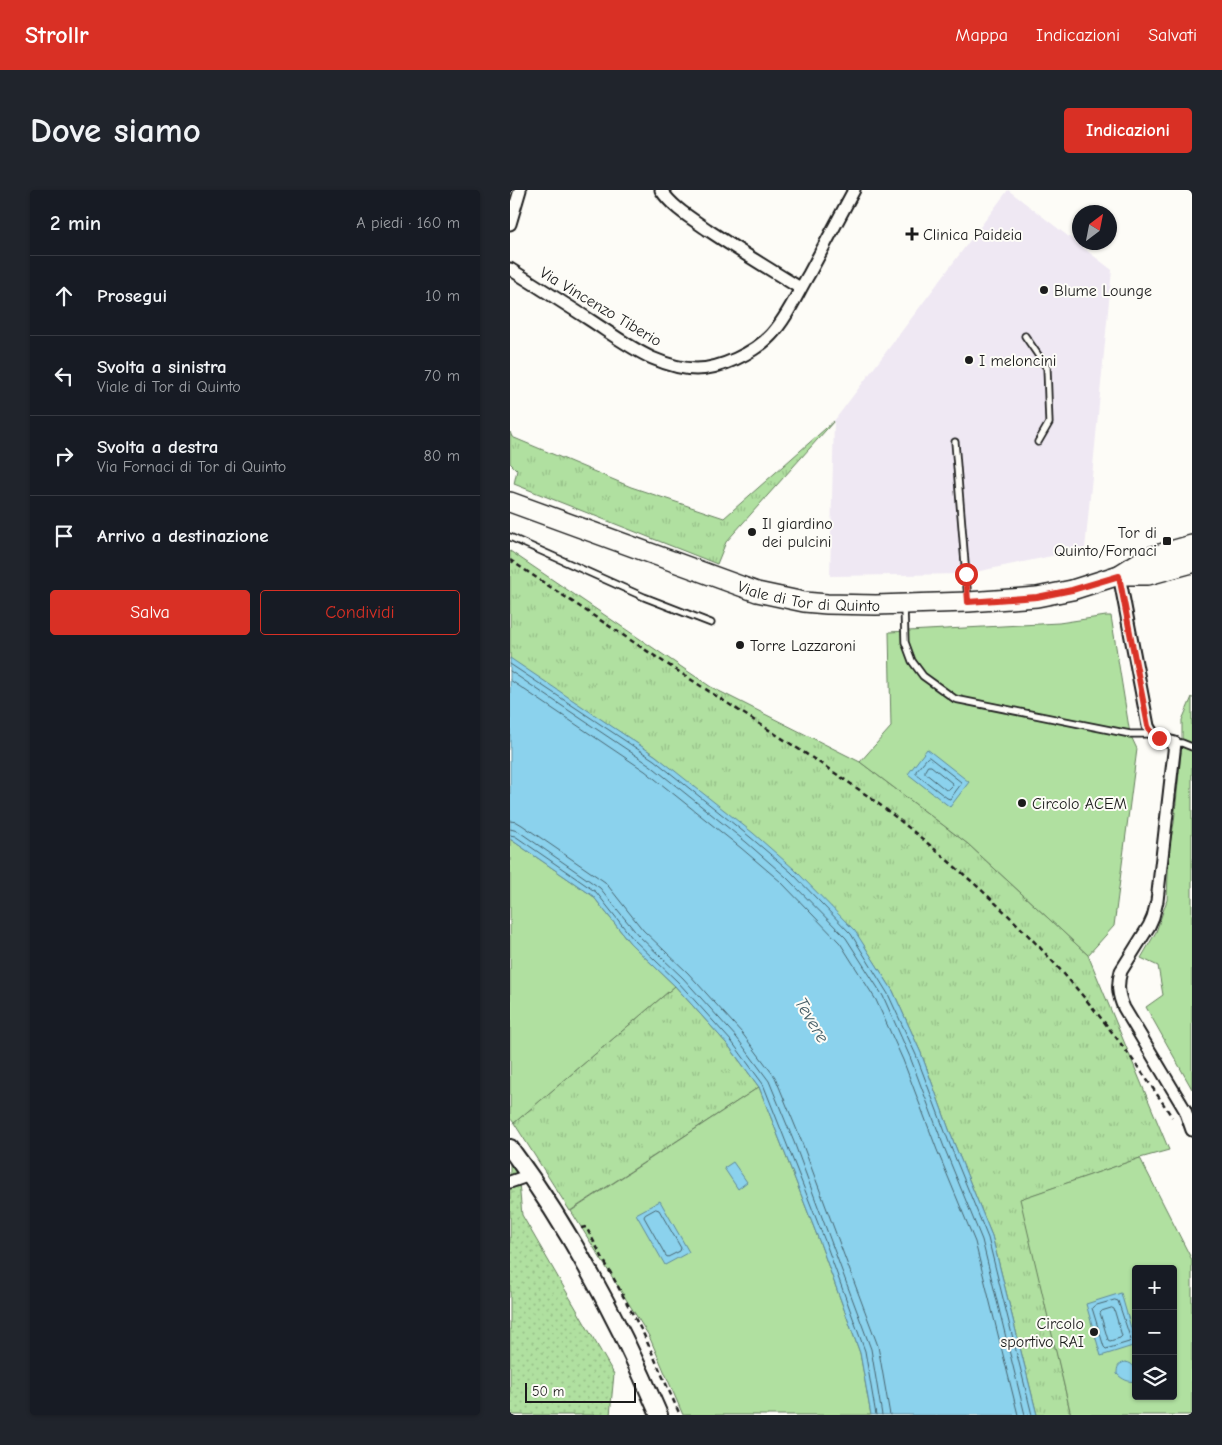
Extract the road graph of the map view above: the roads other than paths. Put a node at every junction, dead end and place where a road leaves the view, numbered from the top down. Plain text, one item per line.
1 (520, 190) edge
2 (661, 190) edge
3 (854, 190) edge
4 (510, 224) edge
5 (510, 269) edge
6 (800, 288) junction
7 (1025, 336) dead end
8 (955, 442) dead end
9 (1038, 442) dead end
10 (510, 502) edge
11 (510, 537) edge
12 (1192, 544) edge
13 (1192, 563) edge
14 (1119, 576) junction
15 (968, 602) junction
16 (904, 604) junction
17 (711, 623) dead end
18 (1152, 734) junction
19 (1175, 744) junction
20 (1192, 747) edge
21 (1192, 1130) edge
22 (510, 1148) edge
23 (530, 1175) junction
24 (510, 1182) edge
25 (656, 1413) edge

1 - 4 street
2 - 6 street
3 - 6 street, Via Vincenzo Tiberio
5 - 6 street, Via Vincenzo Tiberio
7 - 9 lane
8 - 15 lane
10 - 16 main road, Viale di Tor di Quinto
11 - 17 lane
12 - 14 main road, Viale di Tor di Quinto
13 - 14 main road, Viale di Tor di Quinto
14 - 15 main road, Viale di Tor di Quinto
14 - 18 street
15 - 16 main road, Viale di Tor di Quinto
16 - 18 lane
18 - 19 street
19 - 20 lane
19 - 21 street
22 - 23 main road
23 - 24 street
23 - 25 main road

